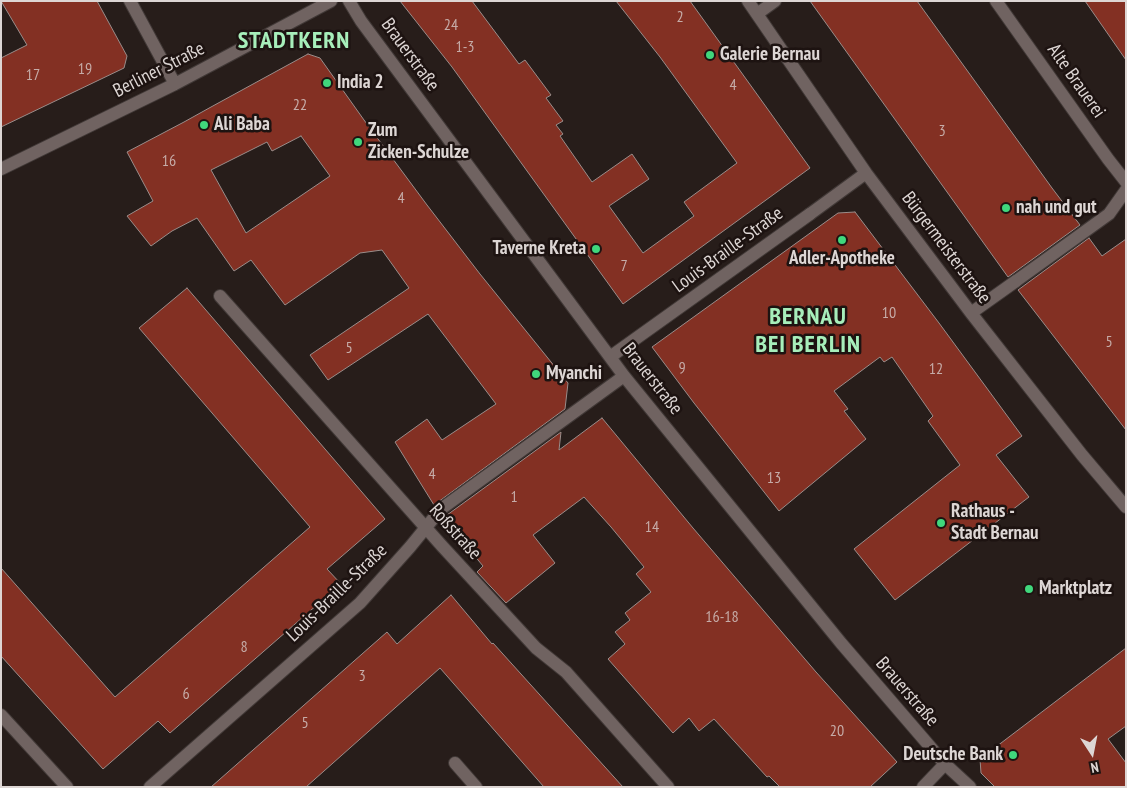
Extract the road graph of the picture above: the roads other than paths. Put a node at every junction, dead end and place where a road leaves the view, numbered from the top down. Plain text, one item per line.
1 (130, 1) edge
2 (331, 1) edge
3 (349, 1) edge
4 (748, 1) edge
5 (774, 1) edge
6 (996, 1) edge
7 (757, 14) junction
8 (175, 84) junction
9 (1, 169) edge
10 (866, 173) junction
11 (1126, 182) edge
12 (1126, 190) edge
13 (220, 296) dead end
14 (972, 313) junction
15 (610, 357) junction
16 (624, 376) junction
17 (1126, 507) edge
18 (425, 528) junction
19 (1, 715) edge
20 (455, 763) dead end
21 (945, 764) junction
22 (67, 787) edge
23 (150, 787) edge
24 (476, 787) edge
25 (668, 787) edge
26 (923, 787) edge
27 (970, 787) edge

1 - 8 street
2 - 8 street, Berliner Straße
3 - 15 street, Brauerstraße
4 - 7 street, Bürgermeisterstraße
5 - 7 street
6 - 11 street, Alte Brauerei
7 - 10 street, Bürgermeisterstraße
8 - 9 street, Berliner Straße
10 - 14 street, Bürgermeisterstraße
10 - 15 street, Louis-Braille-Straße
12 - 14 street
13 - 18 street, Roßstraße
14 - 17 street, Bürgermeisterstraße
15 - 16 street, Brauerstraße
16 - 18 street, Louis-Braille-Straße
16 - 21 street, Brauerstraße
18 - 23 street, Louis-Braille-Straße
18 - 25 street, Roßstraße
19 - 22 street
20 - 24 street
21 - 26 street
21 - 27 street, Brauerstraße

